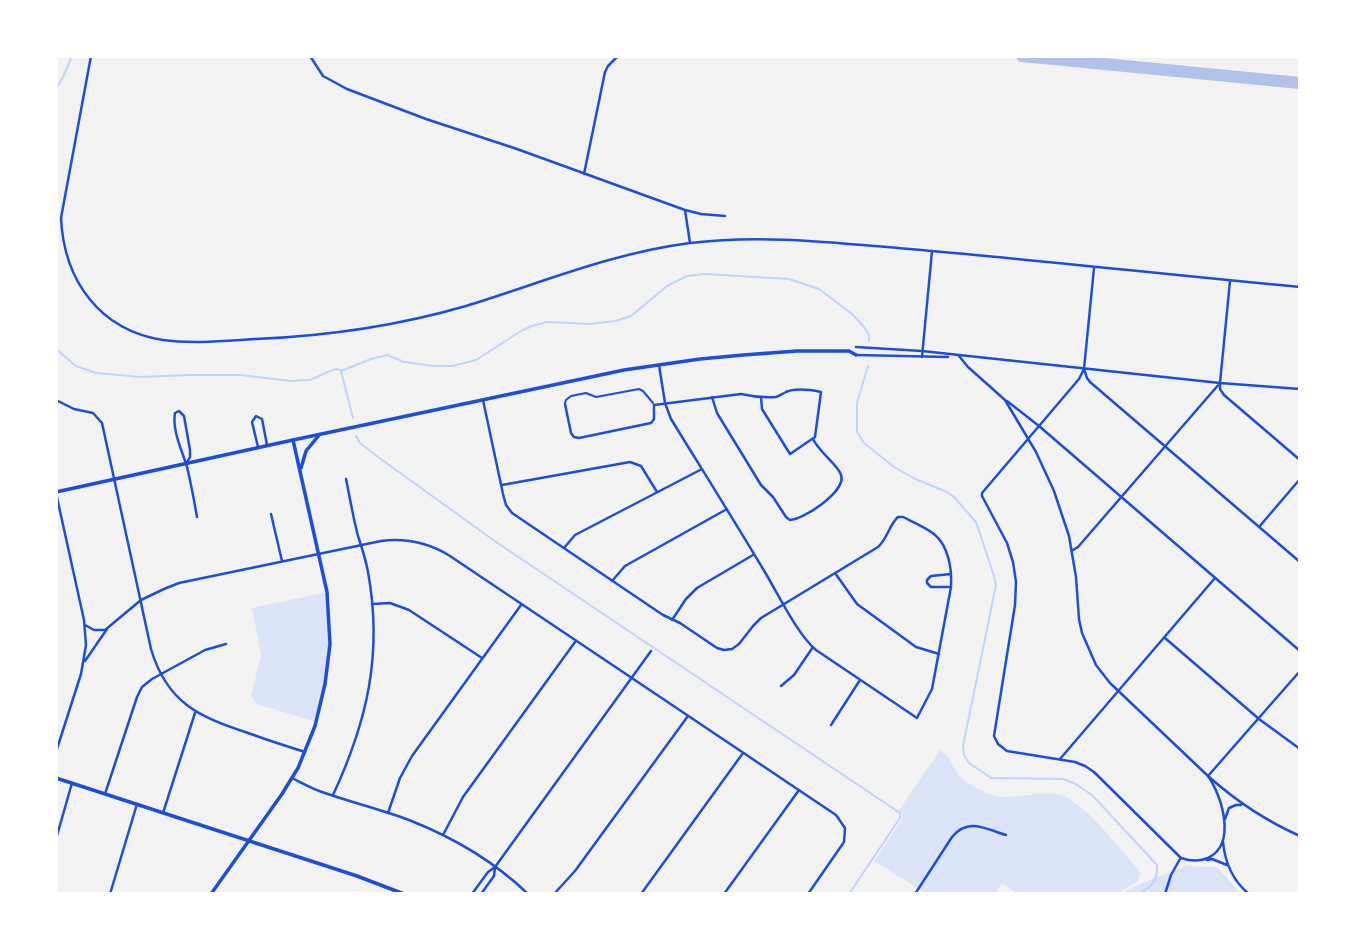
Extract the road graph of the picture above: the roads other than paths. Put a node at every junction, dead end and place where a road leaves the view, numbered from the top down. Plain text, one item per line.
1 (91, 56) edge
2 (310, 56) edge
3 (618, 56) edge
4 (584, 174) junction
5 (685, 210) junction
6 (724, 216) dead end
7 (690, 243) junction
8 (932, 251) junction
9 (1094, 268) junction
10 (1230, 281) junction
11 (1300, 287) edge
12 (856, 347) joint
13 (849, 351) junction
14 (922, 351) junction
15 (856, 355) joint
16 (959, 356) junction
17 (922, 357) junction
18 (659, 365) junction
19 (1084, 369) junction
20 (1220, 383) junction
21 (1300, 390) edge
22 (712, 397) junction
23 (761, 397) junction
24 (56, 400) edge
25 (483, 400) junction
26 (1005, 400) junction
27 (665, 403) junction
28 (565, 404) joint
29 (654, 405) junction
30 (1038, 426) junction
31 (320, 434) junction
32 (1027, 438) junction
33 (813, 439) junction
34 (293, 440) junction
35 (267, 445) junction
36 (1165, 446) junction
37 (258, 448) junction
38 (1300, 460) edge
39 (186, 464) junction
40 (301, 468) junction
41 (702, 469) junction
42 (114, 479) junction
43 (346, 479) dead end
44 (1300, 479) edge
45 (501, 486) junction
46 (56, 492) edge
47 (657, 492) junction
48 (1121, 497) junction
49 (727, 509) junction
50 (271, 514) dead end
51 (198, 517) dead end
52 (1259, 527) junction
53 (361, 544) junction
54 (564, 548) junction
55 (1071, 550) junction
56 (319, 553) junction
57 (754, 554) junction
58 (282, 561) junction
59 (1300, 562) edge
60 (835, 573) junction
61 (951, 574) junction
62 (1215, 578) junction
63 (612, 581) junction
64 (951, 587) junction
65 (141, 600) junction
66 (372, 604) junction
67 (521, 604) junction
68 (784, 604) junction
69 (672, 620) junction
70 (85, 625) junction
71 (109, 627) junction
72 (1164, 637) junction
73 (576, 640) junction
74 (226, 644) dead end
75 (813, 647) junction
76 (651, 651) dead end
77 (1300, 651) edge
78 (939, 654) junction
79 (482, 658) junction
80 (84, 664) junction
81 (1300, 671) edge
82 (161, 674) junction
83 (632, 678) junction
84 (860, 680) junction
85 (780, 686) dead end
86 (1118, 691) junction
87 (195, 712) junction
88 (688, 716) junction
89 (1259, 719) junction
90 (831, 725) dead end
91 (1300, 749) edge
92 (56, 752) edge
93 (305, 752) junction
94 (743, 753) junction
95 (1059, 760) junction
96 (1208, 776) junction
97 (56, 778) edge
98 (292, 778) junction
99 (72, 783) junction
100 (799, 790) junction
101 (105, 794) junction
102 (332, 795) junction
103 (137, 804) junction
104 (1244, 806) junction
105 (163, 813) junction
106 (388, 813) junction
107 (1224, 822) junction
108 (443, 835) junction
109 (1006, 835) dead end
110 (1300, 836) edge
111 (56, 839) edge
112 (249, 841) junction
113 (1223, 841) junction
114 (1181, 858) junction
115 (1204, 860) junction
116 (1227, 865) junction
117 (495, 867) junction
118 (110, 894) edge
119 (211, 894) edge
120 (404, 894) edge
121 (472, 894) edge
122 (481, 894) edge
123 (528, 894) edge
124 (554, 894) edge
125 (641, 894) edge
126 (724, 894) edge
127 (808, 894) edge
128 (915, 894) edge
129 (1165, 894) edge
130 (1249, 894) edge

1 - 7 street
2 - 4 street
3 - 4 street
4 - 5 street
5 - 6 street
5 - 7 street
7 - 8 street
8 - 9 street
8 - 14 street
9 - 10 street
9 - 19 street
10 - 11 street
10 - 20 street
12 - 13 main road
12 - 14 street
13 - 15 main road
13 - 18 main road
14 - 16 street
14 - 17 street
15 - 17 street
16 - 17 street
16 - 19 street
16 - 26 street
18 - 25 main road
18 - 27 street
19 - 20 street
19 - 30 street
19 - 36 street
20 - 21 street
20 - 36 street
20 - 38 street
22 - 23 street
22 - 27 street
22 - 33 street
23 - 33 street
23 - 33 street
24 - 42 street
25 - 31 main road
25 - 45 street
26 - 30 street
26 - 32 street
27 - 29 street
27 - 41 street
28 - 29 lane
28 - 29 street
30 - 32 street
30 - 48 street
31 - 34 main road
31 - 40 main road
32 - 55 street
32 - 95 street
34 - 35 main road
34 - 40 main road
35 - 37 main road
35 - 37 street
36 - 48 street
36 - 52 street
37 - 39 main road
39 - 39 street
39 - 42 main road
39 - 51 street
40 - 56 main road
41 - 47 street
41 - 49 street
42 - 46 main road
42 - 65 street
43 - 53 street
44 - 52 street
45 - 47 street
45 - 54 street
46 - 70 street
47 - 54 street
48 - 55 street
48 - 62 street
49 - 57 street
49 - 63 street
50 - 58 street
52 - 59 street
53 - 56 street
53 - 66 street
53 - 67 street
54 - 63 street
55 - 86 street
56 - 58 street
56 - 93 main road
57 - 68 street
57 - 69 street
58 - 65 street
60 - 61 street
60 - 68 street
60 - 78 street
61 - 64 street
61 - 64 street
62 - 72 street
62 - 77 street
63 - 69 street
64 - 78 street
65 - 71 street
65 - 82 street
66 - 79 street
66 - 102 street
67 - 73 street
67 - 79 street
68 - 69 street
68 - 75 street
70 - 71 street
70 - 80 street
71 - 80 street
72 - 86 street
72 - 89 street
73 - 83 street
73 - 108 street
74 - 82 street
75 - 84 street
75 - 85 street
76 - 83 street
78 - 84 street
79 - 106 street
80 - 92 street
81 - 89 street
82 - 87 street
82 - 101 street
83 - 88 street
83 - 117 street
84 - 90 street
86 - 95 street
86 - 96 street
87 - 93 street
87 - 105 street
88 - 94 street
88 - 124 street
89 - 91 street
89 - 96 street
93 - 98 main road
94 - 100 street
94 - 125 street
95 - 114 street
96 - 104 street
96 - 107 street
97 - 99 main road
98 - 102 street
98 - 112 main road
99 - 101 main road
99 - 111 street
100 - 126 street
100 - 127 street
101 - 103 main road
102 - 106 street
103 - 105 main road
103 - 118 street
104 - 107 street
104 - 110 street
105 - 112 main road
106 - 108 street
107 - 113 street
108 - 117 street
109 - 128 street
112 - 119 main road
112 - 120 main road
113 - 115 street
113 - 116 street
114 - 115 street
114 - 129 street
115 - 116 street
116 - 130 street
117 - 121 street
117 - 122 street
117 - 123 street

